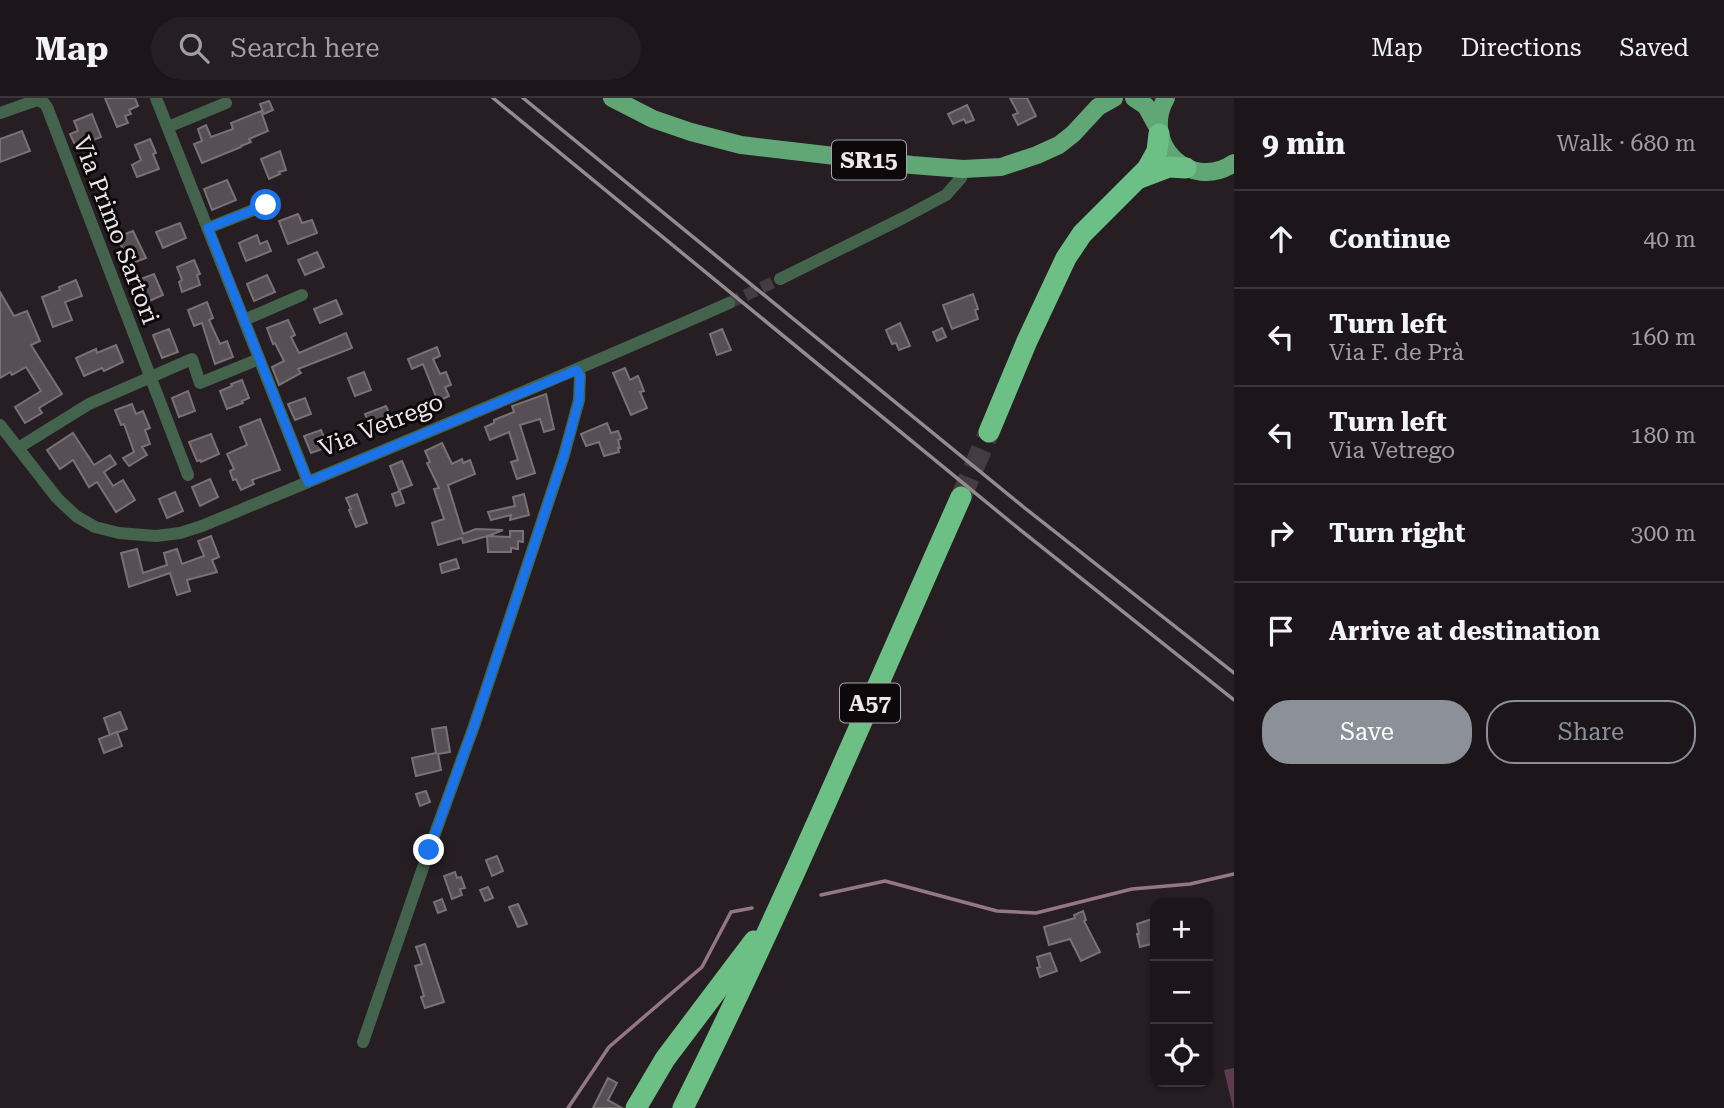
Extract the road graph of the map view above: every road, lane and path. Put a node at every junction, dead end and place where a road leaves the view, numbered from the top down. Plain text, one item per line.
1 (156, 98) edge
2 (612, 98) edge
3 (1114, 98) edge
4 (1134, 98) edge
5 (1166, 98) edge
6 (226, 103) dead end
7 (0, 113) edge
8 (168, 127) junction
9 (1159, 131) junction
10 (1234, 163) edge
11 (1186, 168) junction
12 (963, 169) junction
13 (1140, 178) junction
14 (266, 205) dead end
15 (208, 228) junction
16 (780, 279) tunnel mouth
17 (302, 295) dead end
18 (729, 303) tunnel mouth
19 (244, 320) junction
20 (259, 359) junction
21 (577, 370) junction
22 (150, 377) junction
23 (0, 425) edge
24 (989, 432) tunnel mouth
25 (18, 448) junction
26 (188, 475) dead end
27 (308, 482) junction
28 (961, 497) tunnel mouth
29 (778, 909) junction
30 (363, 1042) dead end
31 (636, 1108) edge
32 (683, 1108) edge

1 - 8 street
2 - 12 main road, SR15
3 - 12 main road, SR15
4 - 9 main road
5 - 9 main road
6 - 8 street
7 - 22 street, Via Primo Sartori
8 - 15 street
9 - 11 main road
9 - 13 highway
10 - 11 main road
11 - 13 highway
12 - 16 street
13 - 24 highway
14 - 15 street
15 - 19 street
17 - 19 street
18 - 21 street, Via Vetrego
19 - 20 street
20 - 22 street
20 - 27 street
21 - 27 street, Via Vetrego
21 - 30 street
22 - 25 street
22 - 26 street, Via Primo Sartori
23 - 25 street, Via Vetrego
25 - 27 street, Via Vetrego
28 - 29 highway, A57
29 - 31 highway, A57
29 - 32 highway, A57

